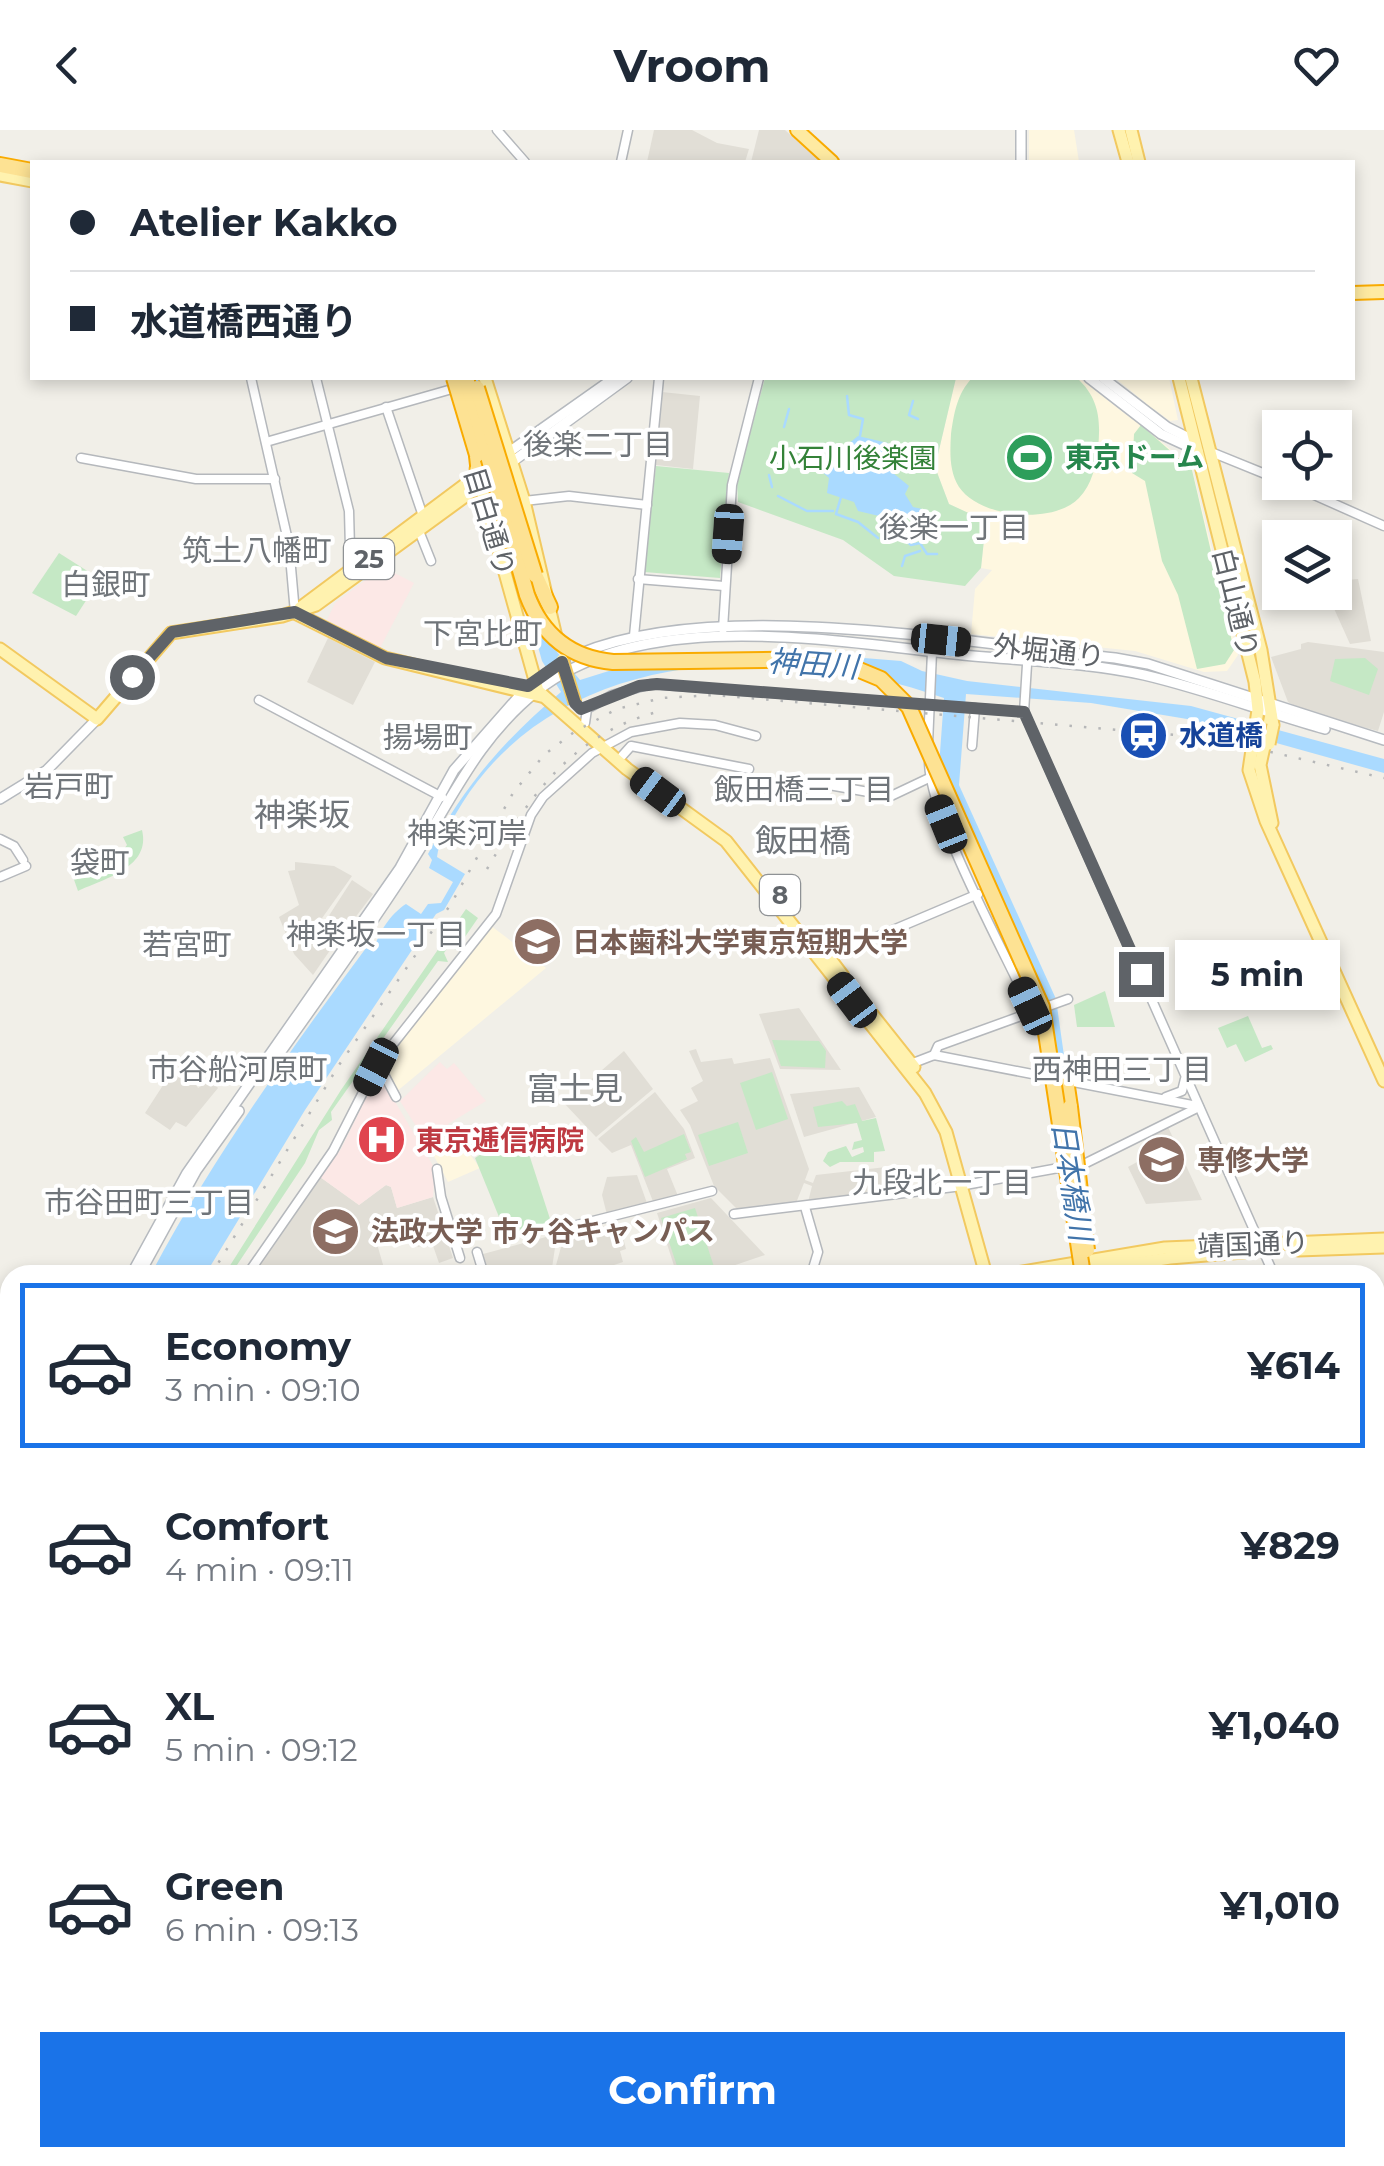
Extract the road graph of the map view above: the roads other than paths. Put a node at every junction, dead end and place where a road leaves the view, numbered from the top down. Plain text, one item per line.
1 (498, 130) edge
2 (628, 130) edge
3 (797, 130) edge
4 (807, 130) edge
5 (1020, 130) edge
6 (1119, 130) edge
7 (1131, 130) edge
8 (523, 160) edge
9 (621, 160) edge
10 (830, 160) edge
11 (840, 160) edge
12 (1021, 160) edge
13 (1127, 160) edge
14 (1138, 160) edge
15 (0, 164) edge
16 (30, 170) edge
17 (0, 175) edge
18 (30, 181) edge
19 (1384, 295) edge
20 (1355, 297) edge
21 (251, 380) edge
22 (317, 380) edge
23 (460, 380) edge
24 (486, 380) edge
25 (611, 380) edge
26 (624, 380) edge
27 (659, 380) edge
28 (758, 380) edge
29 (1092, 380) edge
30 (1105, 380) edge
31 (1180, 380) edge
32 (1191, 380) edge
33 (386, 407) junction
34 (328, 425) junction
35 (266, 442) junction
36 (1202, 448) junction
37 (80, 458) dead end
38 (508, 458) junction
39 (1262, 472) edge
40 (484, 473) junction
41 (275, 479) junction
42 (452, 496) junction
43 (466, 497) junction
44 (1326, 500) edge
45 (524, 501) junction
46 (647, 505) junction
47 (424, 518) junction
48 (1384, 526) edge
49 (402, 540) junction
50 (350, 549) dead end
51 (431, 561) dead end
52 (638, 579) junction
53 (724, 586) junction
54 (550, 607) junction
55 (295, 612) junction
56 (723, 633) junction
57 (820, 635) junction
58 (634, 636) junction
59 (557, 638) junction
60 (921, 639) junction
61 (0, 649) edge
62 (1028, 649) junction
63 (584, 652) junction
64 (932, 652) junction
65 (1027, 662) junction
66 (565, 666) junction
67 (541, 688) junction
68 (260, 700) dead end
69 (929, 705) junction
70 (572, 707) junction
71 (970, 708) junction
72 (1024, 712) junction
73 (1265, 714) junction
74 (96, 718) junction
75 (756, 736) dead end
76 (1384, 740) edge
77 (1260, 742) junction
78 (604, 744) junction
79 (972, 746) dead end
80 (622, 756) junction
81 (749, 769) dead end
82 (930, 778) junction
83 (828, 785) dead end
84 (442, 798) junction
85 (0, 799) edge
86 (1271, 827) junction
87 (0, 839) edge
88 (0, 876) edge
89 (978, 894) junction
90 (829, 957) junction
91 (1068, 998) dead end
92 (1035, 1011) junction
93 (934, 1056) junction
94 (378, 1063) junction
95 (908, 1065) junction
96 (1184, 1071) junction
97 (1049, 1078) junction
98 (1069, 1081) junction
99 (1384, 1081) edge
100 (396, 1097) dead end
101 (1161, 1098) junction
102 (1174, 1101) junction
103 (1199, 1106) junction
104 (1178, 1117) junction
105 (438, 1169) dead end
106 (964, 1184) junction
107 (712, 1192) dead end
108 (804, 1206) junction
109 (734, 1214) dead end
110 (556, 1230) dead end
111 (1384, 1239) edge
112 (1262, 1247) junction
113 (1384, 1247) edge
114 (477, 1252) dead end
115 (460, 1258) dead end
116 (140, 1265) edge
117 (254, 1265) edge
118 (481, 1265) edge
119 (814, 1265) edge
120 (986, 1265) edge
121 (1082, 1265) edge
122 (1082, 1265) edge
123 (1083, 1265) edge
124 (1119, 1265) edge
125 (1270, 1265) edge

1 - 8 street
2 - 9 street
3 - 10 highway
4 - 11 highway
5 - 12 main road
6 - 13 main road
7 - 14 main road
15 - 16 highway
17 - 18 main road
19 - 20 highway
21 - 35 street
22 - 34 street
23 - 33 street
23 - 40 highway, bridge
23 - 54 highway, bridge
23 - 121 highway, bridge
24 - 38 main road, 8
25 - 38 main road
26 - 38 main road
27 - 46 street
28 - 53 street
29 - 36 main road
30 - 36 main road
31 - 36 main road, 白山通り
32 - 36 main road, 白山通り
33 - 34 street
33 - 47 street
34 - 35 street
34 - 50 street
35 - 41 street
36 - 39 street
36 - 73 main road, 白山通り
37 - 41 street
38 - 40 main road, 25, bridge
38 - 45 main road, 8
40 - 42 main road, 25
40 - 43 main road, 25
40 - 67 main road, 目白通り
41 - 55 street
42 - 43 main road
42 - 47 main road, 25
43 - 49 main road, 25
44 - 48 street
45 - 46 street
45 - 54 main road, 8
46 - 52 street
47 - 49 main road, 25
49 - 51 street
49 - 55 main road, 25
52 - 53 street
52 - 58 street
53 - 56 street
54 - 59 main road, 8
55 - 67 main road
55 - 74 main road, 25
56 - 57 main road, 外堀通り
56 - 58 main road, 外堀通り
56 - 66 main road, 外堀通り
57 - 60 main road, 外堀通り
57 - 64 main road, 外堀通り
58 - 63 main road, 外堀通り
59 - 63 main road
59 - 66 main road, 8
60 - 62 main road, 外堀通り
60 - 64 street
61 - 74 main road
62 - 65 street
62 - 73 main road, 外堀通り
63 - 66 main road, 外堀通り
64 - 65 main road, 外堀通り
64 - 69 street
65 - 72 street
65 - 73 main road, 外堀通り
66 - 67 main road, 外堀通り
66 - 70 main road, 8, bridge
67 - 70 main road, 8
67 - 84 main road, 外堀通り
68 - 84 street
69 - 70 street
69 - 71 street
69 - 82 street
70 - 78 main road, 8
70 - 78 main road, 8
71 - 72 street
71 - 79 street
72 - 96 street
73 - 76 main road, 外堀通り
73 - 77 main road, bridge
74 - 85 main road
75 - 78 street
77 - 86 main road
77 - 86 main road
78 - 80 main road, 8
78 - 94 street
78 - 95 main road, 8
80 - 81 street
80 - 90 main road, 8
82 - 83 street
82 - 89 street
84 - 116 main road, 外堀通り
86 - 99 main road
87 - 88 street
89 - 90 street
89 - 92 street
90 - 95 main road, 8
91 - 92 street, bridge
92 - 93 street
93 - 95 street
93 - 97 street
94 - 100 street
94 - 117 street
95 - 106 main road, 8
96 - 101 street
96 - 103 street
97 - 98 street, bridge
97 - 122 highway, bridge
98 - 101 street
98 - 123 highway, bridge
101 - 102 street
102 - 103 street
102 - 104 street
103 - 104 street
103 - 112 street
104 - 106 street, bridge
105 - 115 street
106 - 108 street
106 - 120 main road, 8
107 - 110 street
108 - 109 street
108 - 119 street
111 - 112 main road, 靖国通り
112 - 113 main road, 靖国通り
112 - 124 main road, 靖国通り
112 - 125 street
114 - 118 street

